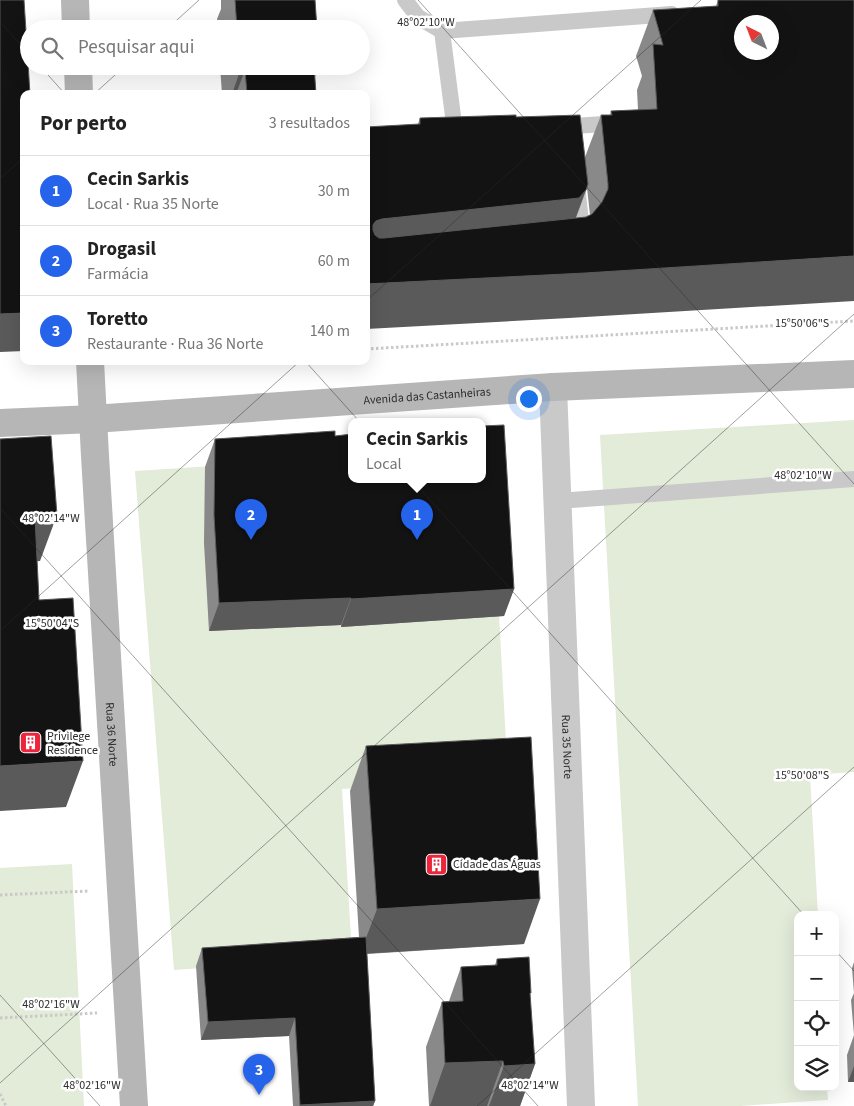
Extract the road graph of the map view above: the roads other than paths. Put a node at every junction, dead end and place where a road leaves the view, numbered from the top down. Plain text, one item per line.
1 (75, 0) edge
2 (405, 0) edge
3 (687, 13) edge
4 (76, 20) edge
5 (442, 31) junction
6 (78, 75) edge
7 (79, 90) edge
8 (625, 123) edge
9 (541, 128) edge
10 (484, 132) edge
11 (576, 167) edge
12 (568, 253) edge
13 (90, 365) edge
14 (854, 374) edge
15 (553, 386) junction
16 (93, 419) junction
17 (0, 423) edge
18 (854, 479) edge
19 (558, 501) junction
20 (134, 1106) edge
21 (582, 1106) edge

1 - 4 main road
2 - 5 lane
3 - 5 lane
5 - 10 lane
6 - 7 main road
8 - 9 lane
11 - 12 lane
13 - 16 main road, Rua 36 Norte
14 - 15 main road, Avenida das Castanheiras
15 - 16 main road, Avenida das Castanheiras
15 - 19 street, Rua 35 Norte
16 - 17 main road, Avenida das Castanheiras
16 - 20 main road, Rua 36 Norte
18 - 19 lane
19 - 21 street, Rua 35 Norte

